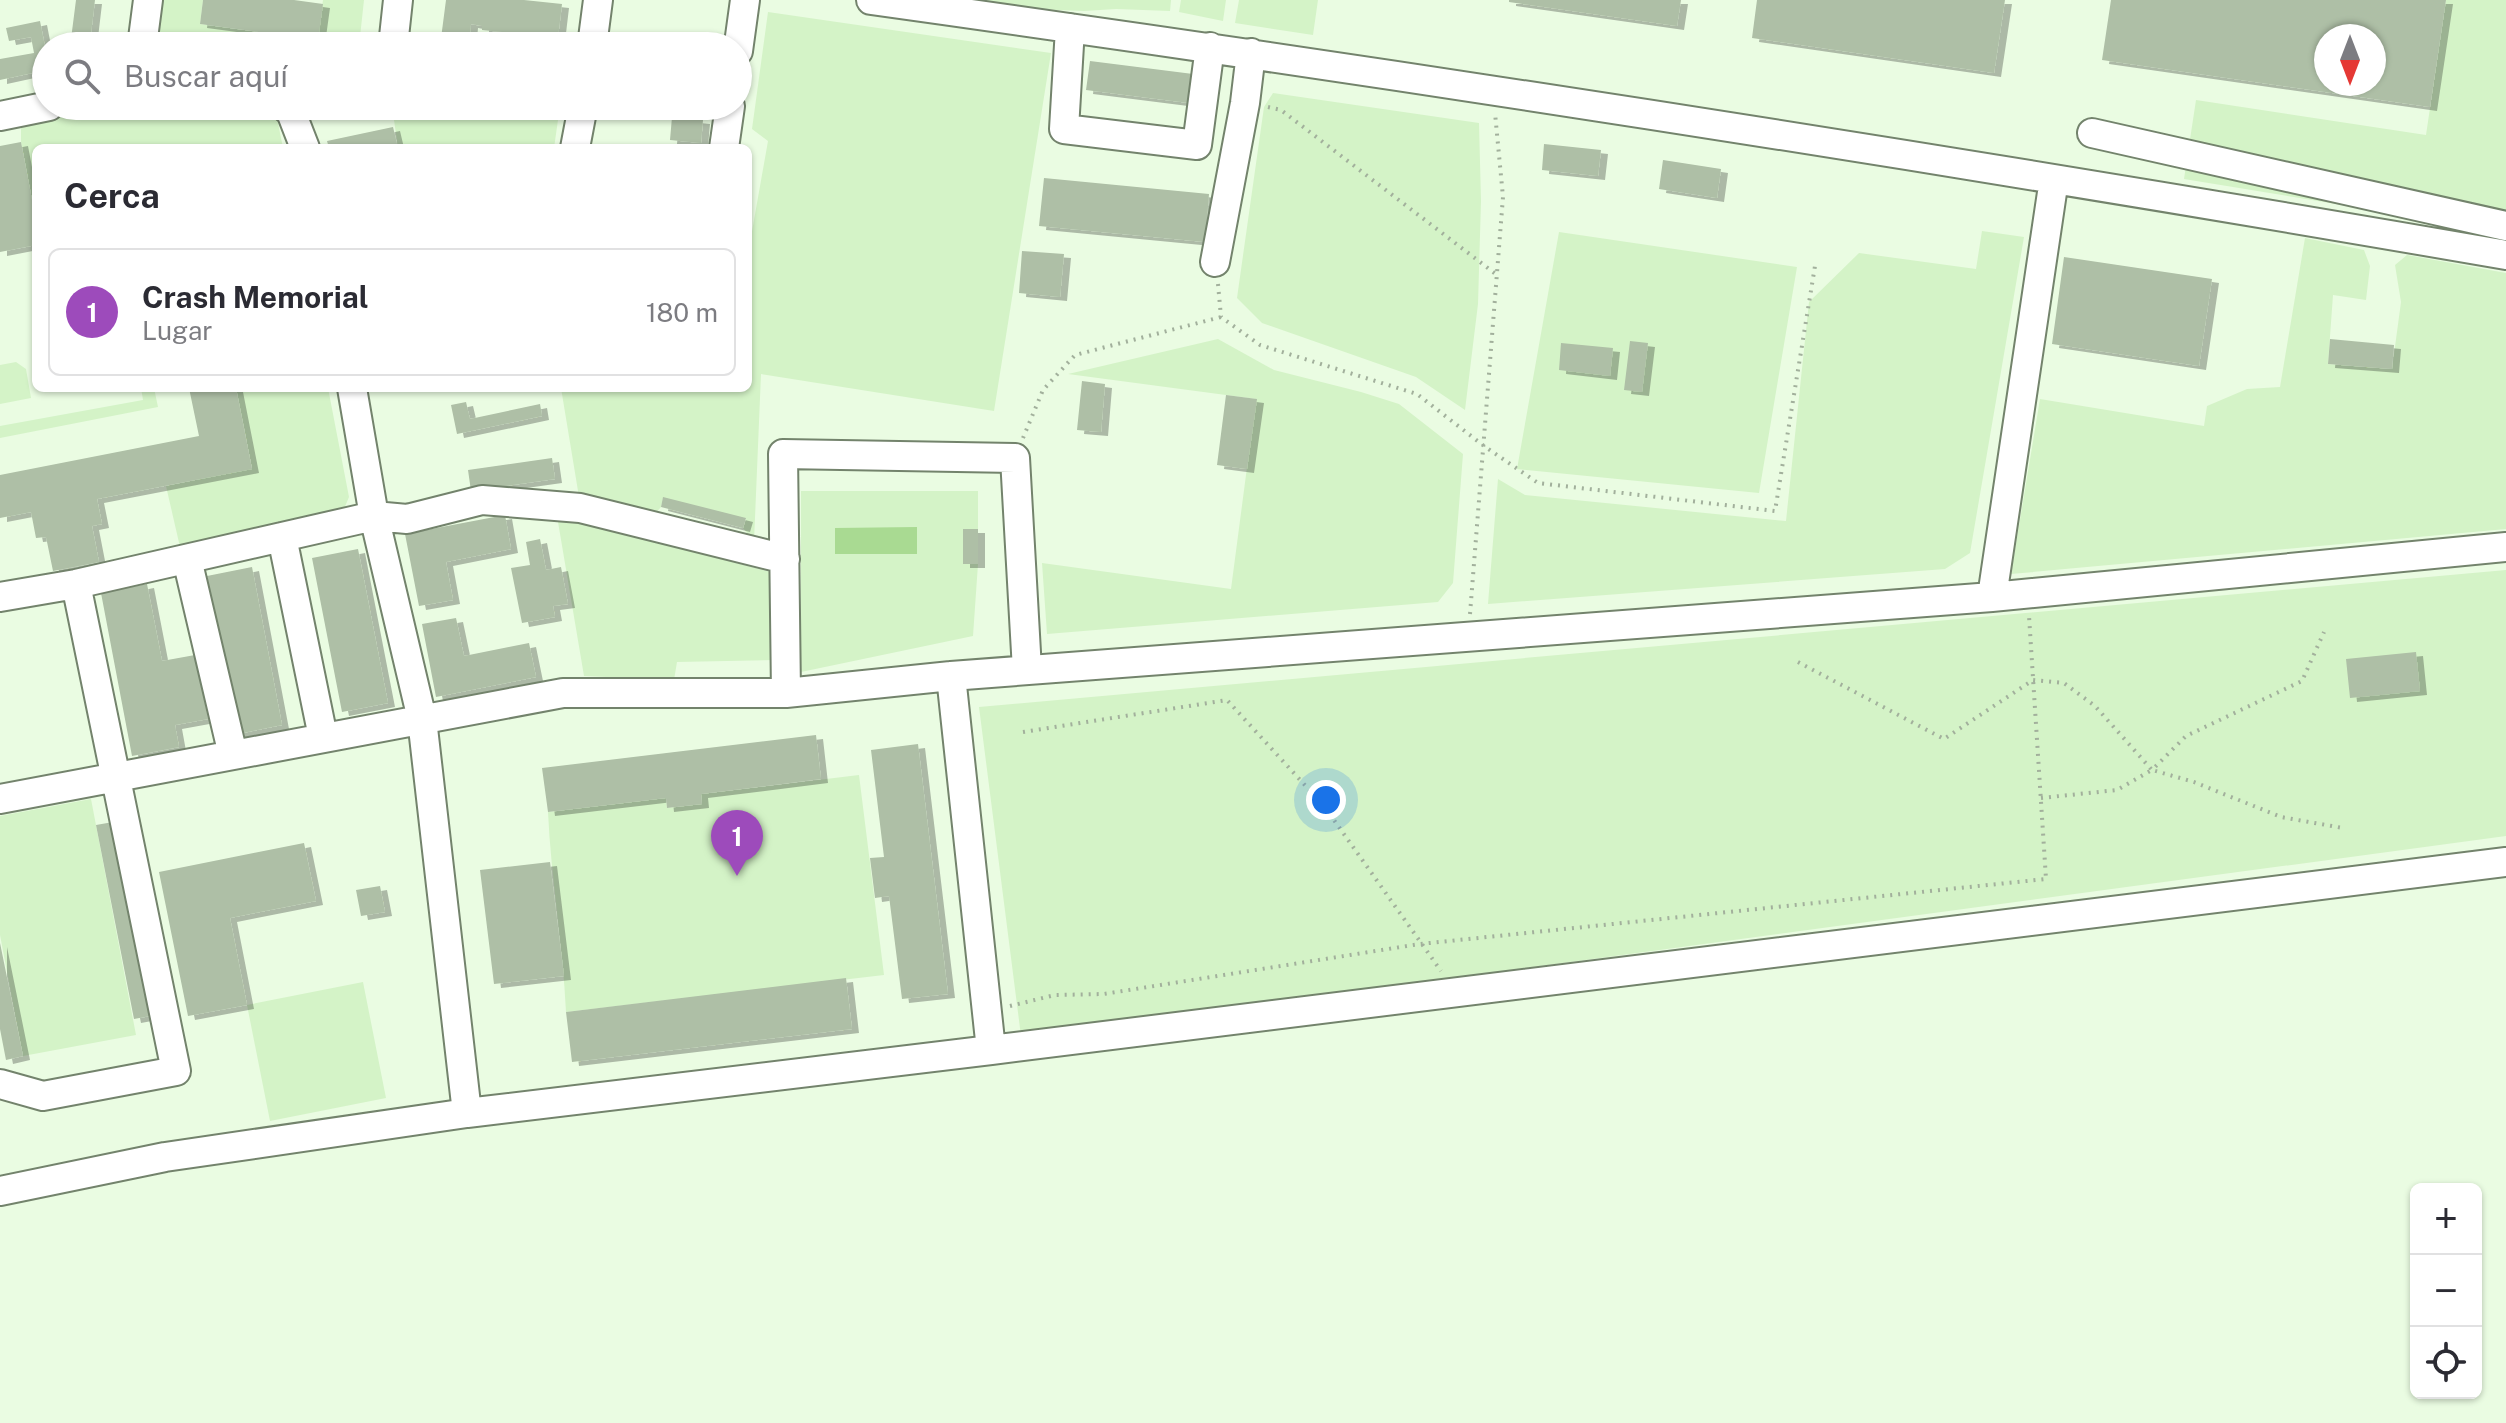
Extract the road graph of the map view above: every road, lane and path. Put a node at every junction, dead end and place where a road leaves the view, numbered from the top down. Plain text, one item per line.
1 (148, 0) edge
2 (398, 0) edge
3 (598, 0) edge
4 (745, 0) edge
5 (871, 0) edge
6 (948, 5) edge
7 (1070, 28) junction
8 (144, 32) edge
9 (395, 32) edge
10 (594, 32) edge
11 (741, 32) edge
12 (1210, 47) junction
13 (1251, 53) junction
14 (1493, 90) junction
15 (1245, 103) junction
16 (32, 109) edge
17 (0, 116) edge
18 (294, 120) edge
19 (580, 120) edge
20 (728, 120) edge
21 (2092, 133) dead end
22 (303, 144) edge
23 (576, 144) edge
24 (725, 144) edge
25 (2054, 179) junction
26 (2506, 226) edge
27 (2506, 255) edge
28 (1215, 262) joint
29 (1815, 266) dead end
30 (1497, 275) junction
31 (1221, 317) junction
32 (353, 392) edge
33 (1484, 446) junction
34 (1015, 458) junction
35 (374, 516) junction
36 (282, 537) junction
37 (2506, 547) edge
38 (187, 559) junction
39 (785, 559) junction
40 (76, 584) junction
41 (2028, 594) junction
42 (0, 597) edge
43 (1992, 597) junction
44 (2324, 632) dead end
45 (1469, 637) junction
46 (1798, 662) dead end
47 (1027, 670) junction
48 (951, 676) junction
49 (2033, 680) junction
50 (786, 693) junction
51 (422, 719) junction
52 (1023, 732) dead end
53 (323, 737) junction
54 (233, 755) junction
55 (2152, 770) junction
56 (117, 777) junction
57 (2041, 798) junction
58 (0, 799) edge
59 (2343, 828) dead end
60 (2506, 862) edge
61 (1420, 944) junction
62 (1457, 992) junction
63 (988, 1010) junction
64 (991, 1050) junction
65 (0, 1084) edge
66 (467, 1113) junction
67 (0, 1191) edge

1 - 8 lane
2 - 9 lane
3 - 10 lane
4 - 11 lane
5 - 6 lane
6 - 7 lane
7 - 12 lane
7 - 12 lane
12 - 13 lane
13 - 14 lane
13 - 15 lane
14 - 25 lane
14 - 30 path
15 - 28 lane
15 - 30 path
16 - 17 lane
18 - 22 lane
19 - 23 lane
20 - 24 lane
21 - 26 lane
25 - 27 lane
25 - 43 lane
28 - 31 path
29 - 33 path
30 - 33 path
31 - 33 path
31 - 34 path
32 - 35 lane
33 - 45 path
34 - 39 lane
34 - 47 lane
35 - 36 lane
35 - 39 lane
35 - 51 lane
36 - 38 lane
36 - 53 lane
37 - 41 lane
38 - 40 lane
38 - 54 lane
39 - 50 lane
40 - 42 lane
40 - 56 lane
41 - 43 lane
41 - 49 path
43 - 45 lane
44 - 55 path
45 - 47 lane
46 - 49 path
47 - 48 lane
48 - 50 lane
48 - 63 lane
49 - 55 path
49 - 57 path
50 - 51 lane
51 - 53 lane
51 - 66 lane
52 - 61 path
53 - 54 lane
54 - 56 lane
55 - 57 path
55 - 59 path
56 - 58 lane
56 - 65 lane
57 - 61 path
60 - 62 lane
61 - 62 path
61 - 63 path
62 - 64 lane
63 - 64 lane
64 - 66 lane
66 - 67 lane

